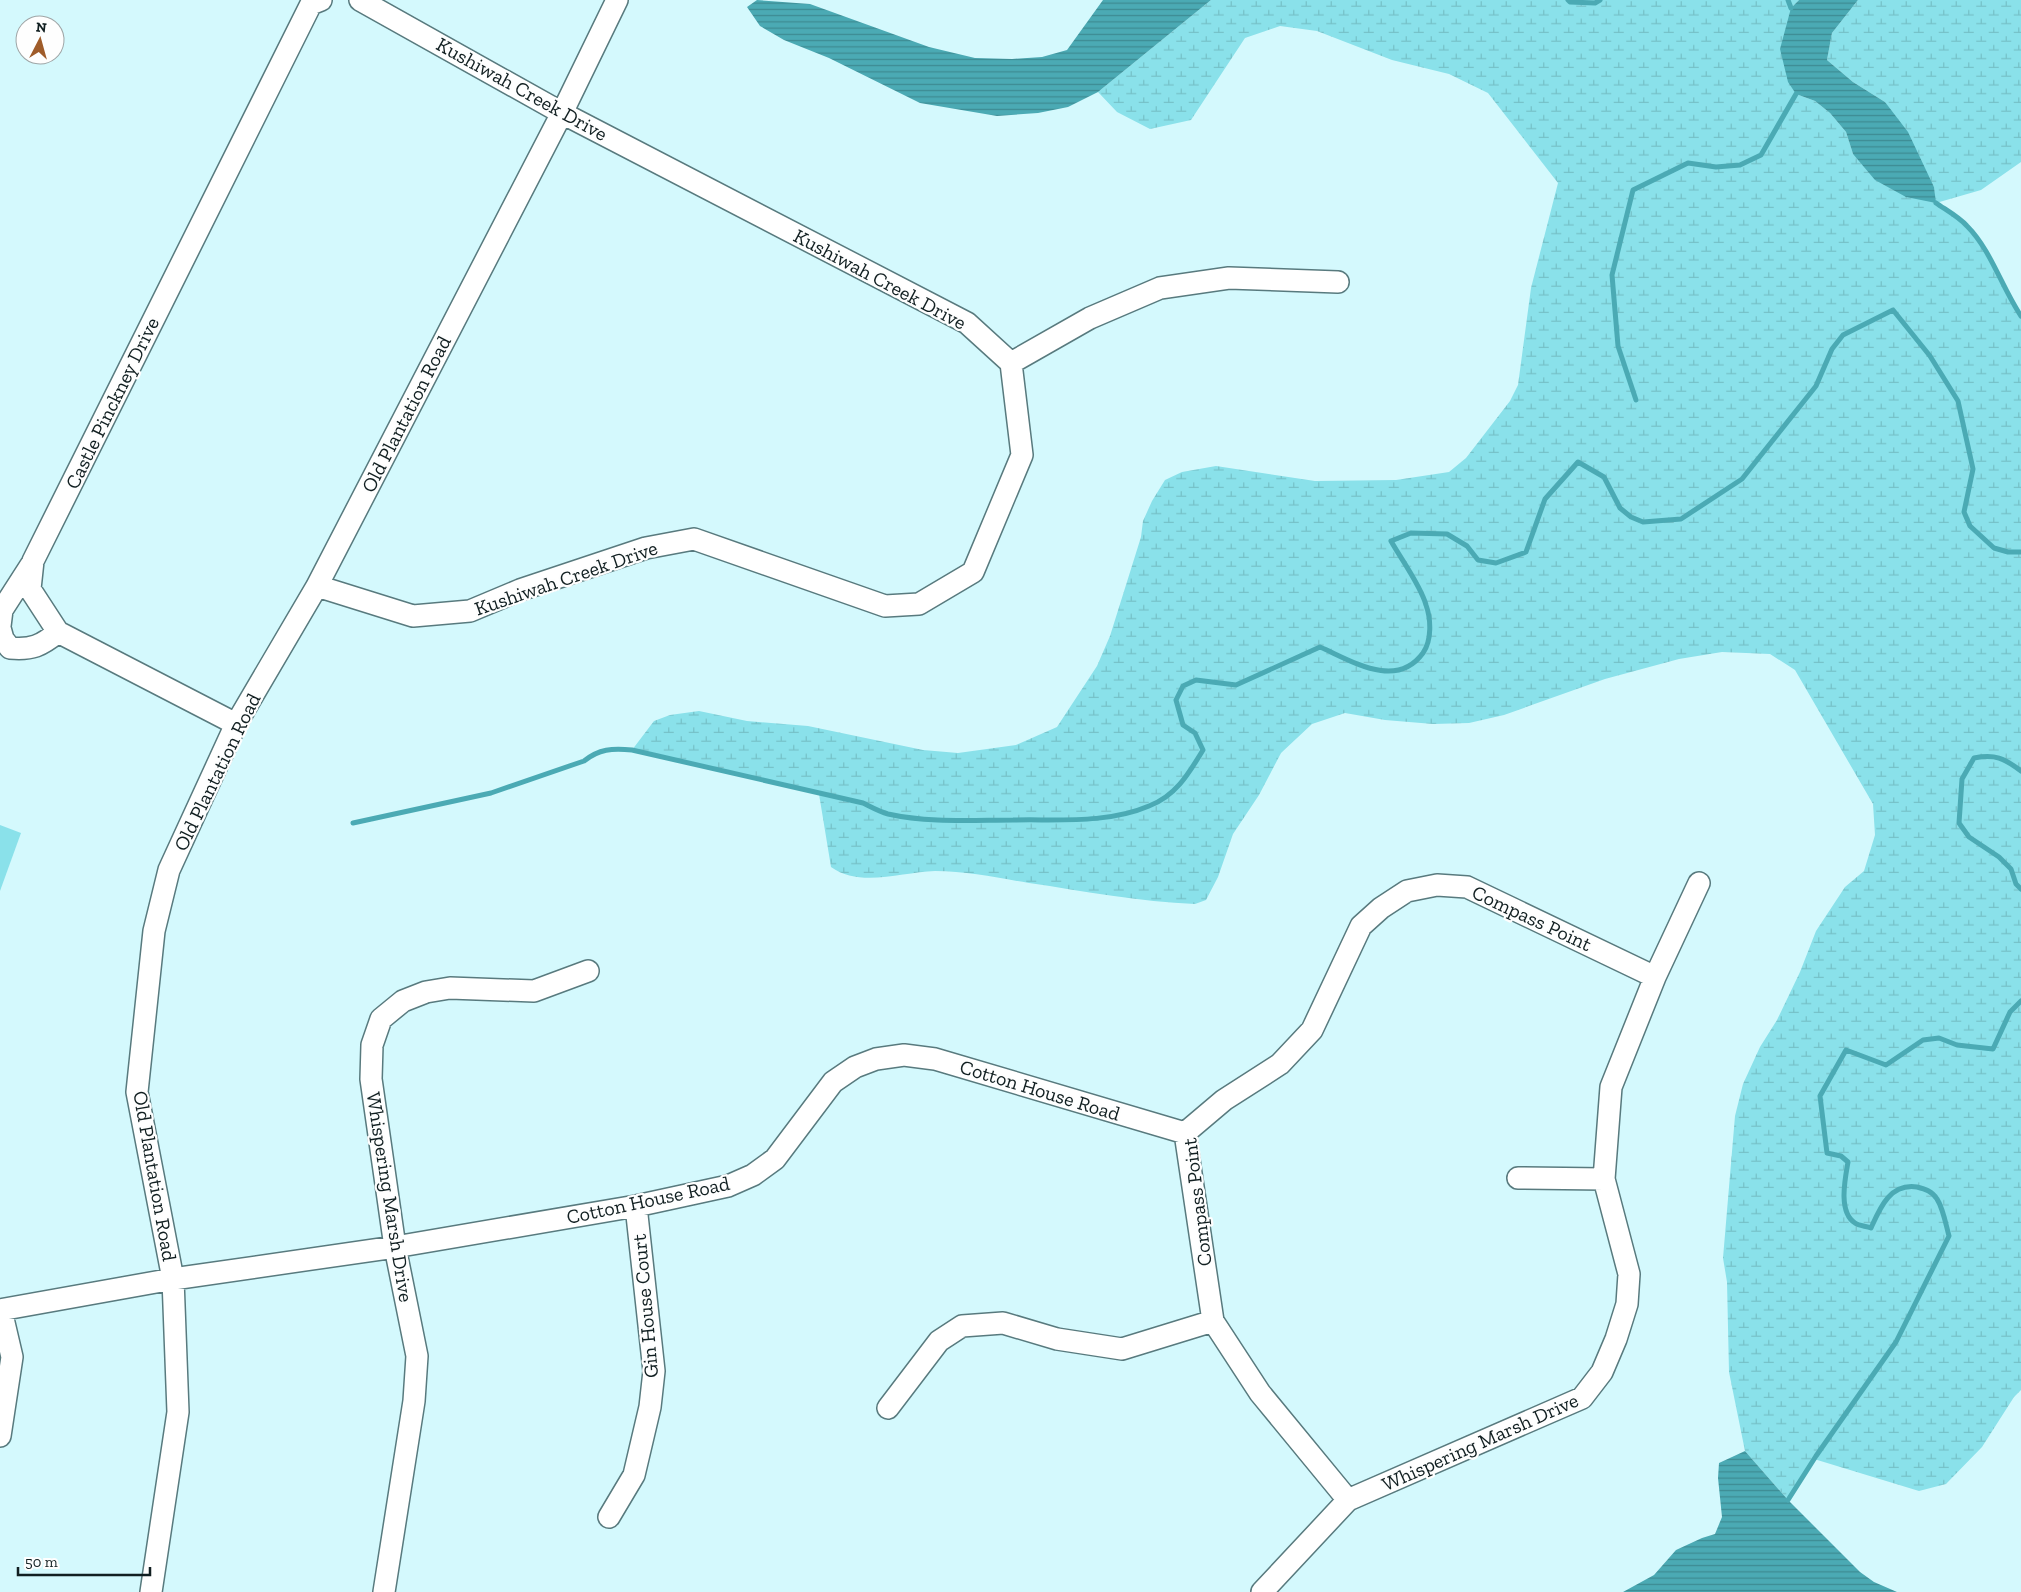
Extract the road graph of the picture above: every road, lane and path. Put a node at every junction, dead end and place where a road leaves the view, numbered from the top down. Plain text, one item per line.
1 (360, 0) edge
2 (617, 0) edge
3 (313, 1) edge
4 (562, 113) junction
5 (1338, 282) dead end
6 (1011, 363) junction
7 (33, 561) junction
8 (317, 586) junction
9 (0, 627) edge
10 (58, 632) junction
11 (236, 724) junction
12 (1699, 883) dead end
13 (588, 971) dead end
14 (1655, 977) junction
15 (1185, 1133) junction
16 (1518, 1178) dead end
17 (1604, 1179) junction
18 (636, 1206) junction
19 (395, 1247) junction
20 (173, 1280) junction
21 (1, 1310) edge
22 (1213, 1321) junction
23 (888, 1408) dead end
24 (0, 1436) edge
25 (1348, 1500) junction
26 (609, 1517) dead end
27 (151, 1592) edge
28 (384, 1592) edge
29 (1262, 1592) edge

1 - 4 street, Kushiwah Creek Drive
2 - 4 street, Old Plantation Road
3 - 7 street, Castle Pinckney Drive
4 - 6 street, Kushiwah Creek Drive
4 - 8 street, Old Plantation Road
5 - 6 street
6 - 8 street, Kushiwah Creek Drive
7 - 9 street
7 - 10 street, Castle Pinckney Drive
8 - 11 street, Old Plantation Road
9 - 10 street
10 - 11 street, Castle Pinckney Drive
11 - 20 street, Old Plantation Road
12 - 14 street, Whispering Marsh Drive
13 - 19 street, Whispering Marsh Drive
14 - 15 street, Compass Point
14 - 17 street, Whispering Marsh Drive
15 - 18 street, Cotton House Road
15 - 22 street, Compass Point
16 - 17 street
17 - 25 street, Whispering Marsh Drive
18 - 19 street, Cotton House Road
18 - 26 street, Gin House Court
19 - 20 street, Cotton House Road
19 - 28 street, Whispering Marsh Drive
20 - 21 street, Cotton House Road
20 - 27 street, Old Plantation Road
21 - 24 street
22 - 23 street
22 - 25 street, Compass Point
25 - 29 street, Whispering Marsh Drive

